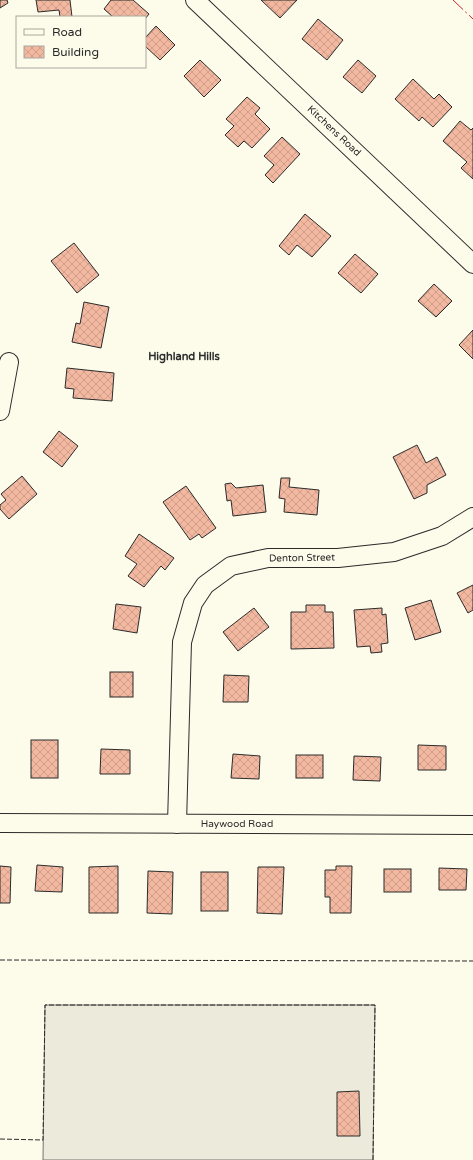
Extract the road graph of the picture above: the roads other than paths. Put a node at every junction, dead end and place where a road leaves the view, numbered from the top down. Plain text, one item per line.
1 (195, 0) edge
2 (473, 264) edge
3 (9, 362) dead end
4 (0, 411) edge
5 (473, 517) edge
6 (0, 823) edge
7 (177, 824) junction
8 (473, 825) edge

1 - 2 street, Kitchens Road
3 - 4 street
5 - 7 street, Denton Street
6 - 7 street, Haywood Road
7 - 8 street, Haywood Road

